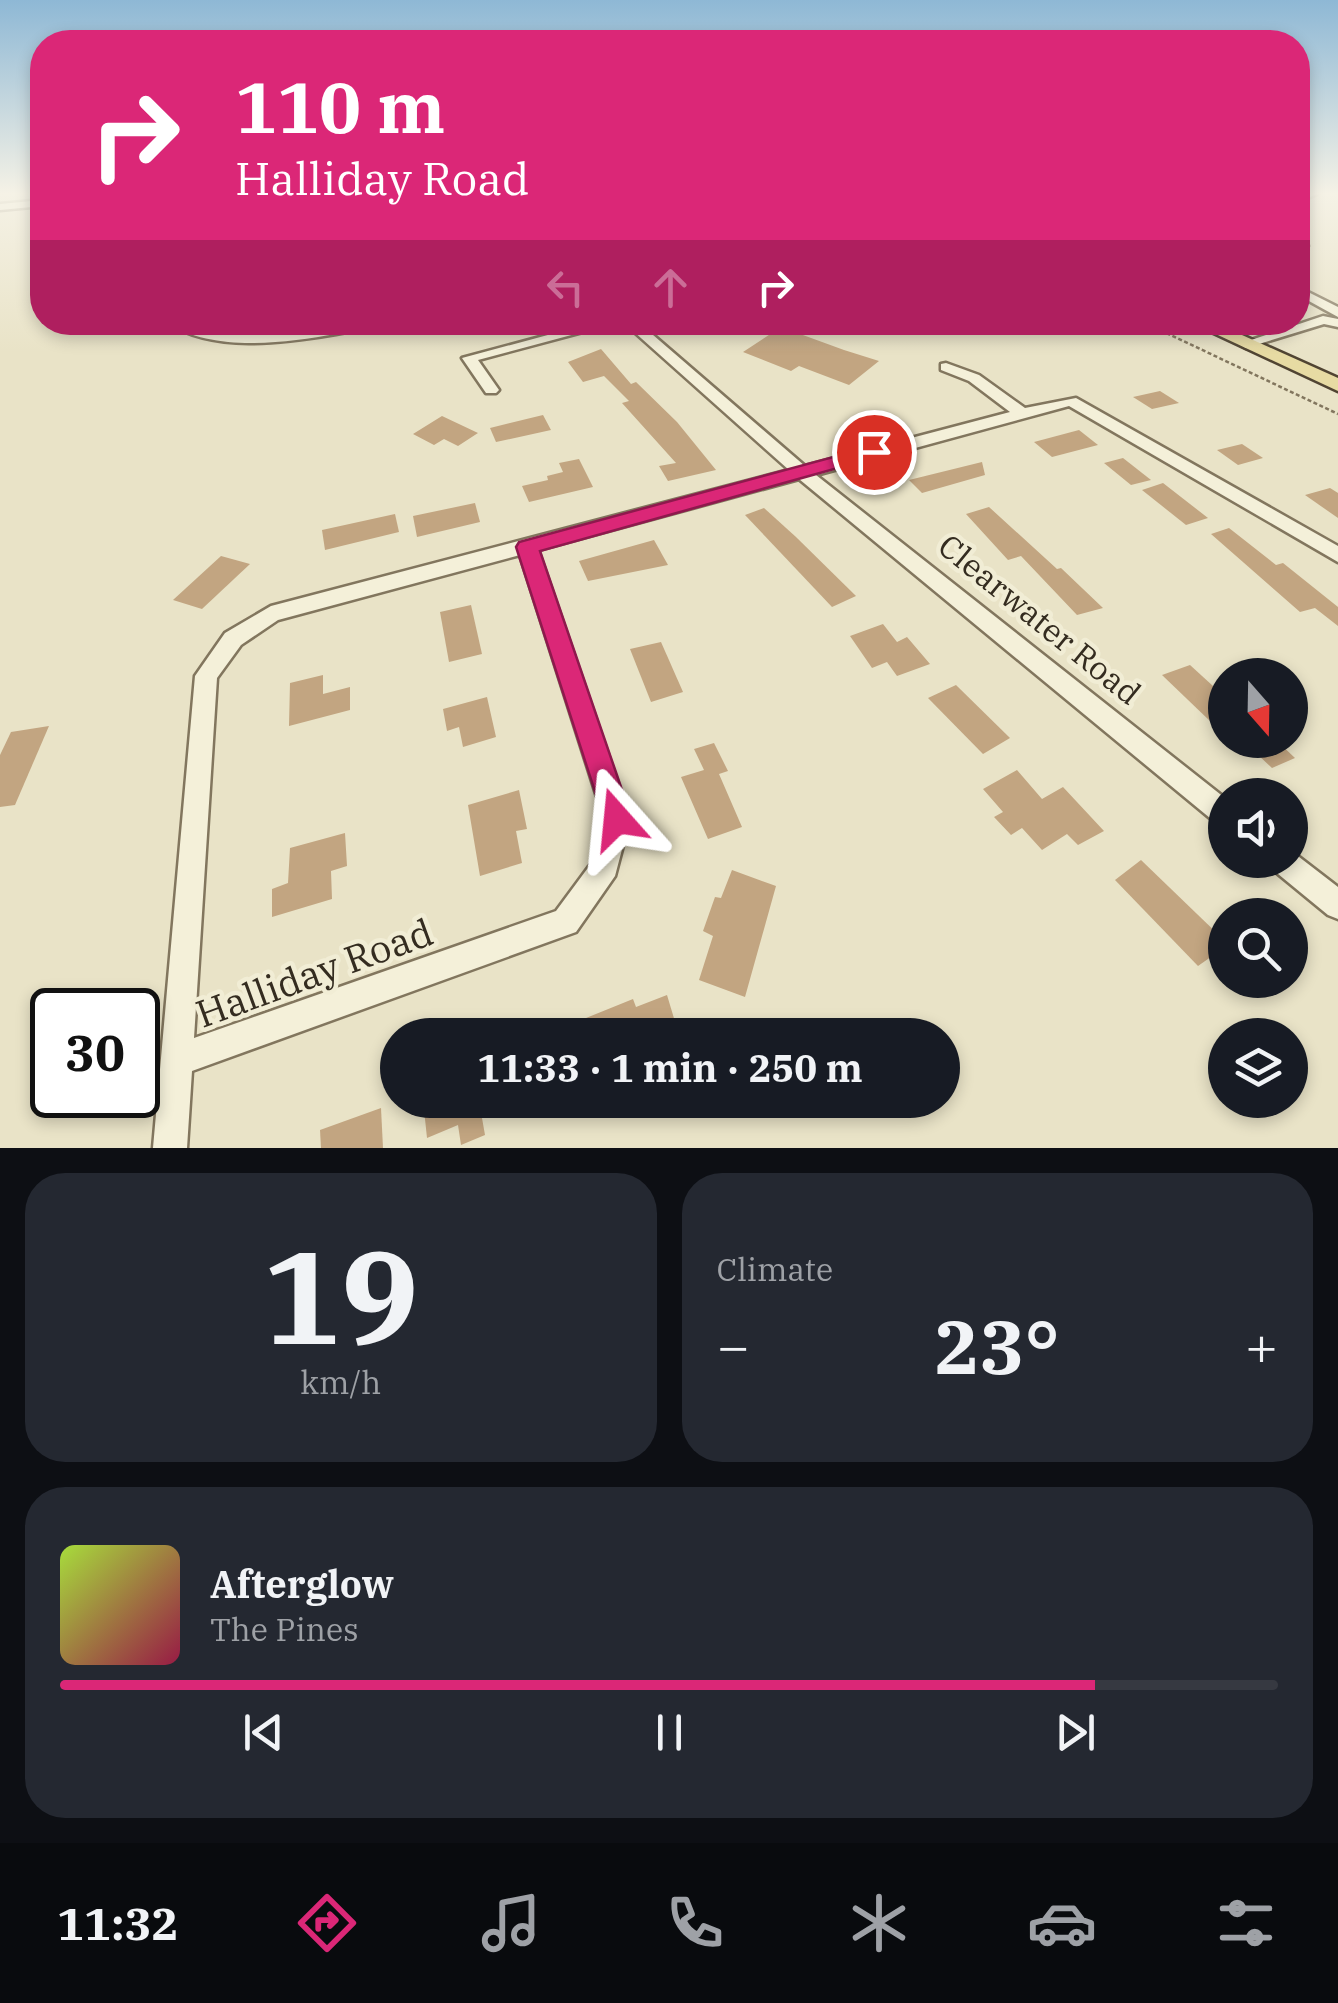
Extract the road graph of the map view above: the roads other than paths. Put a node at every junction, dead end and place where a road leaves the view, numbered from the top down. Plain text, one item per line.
1 (1310, 297) edge
2 (1338, 313) edge
3 (1338, 323) edge
4 (1310, 324) edge
5 (208, 335) edge
6 (303, 335) edge
7 (575, 335) edge
8 (639, 335) edge
9 (1239, 335) edge
10 (1248, 335) edge
11 (1272, 335) edge
12 (1255, 340) junction
13 (946, 367) dead end
14 (1338, 370) edge
15 (1338, 385) edge
16 (492, 390) dead end
17 (1022, 414) junction
18 (800, 471) junction
19 (527, 547) junction
20 (1338, 555) edge
21 (1208, 800) edge
22 (1304, 878) edge
23 (1338, 905) edge
24 (178, 1060) junction
25 (170, 1148) edge

1 - 2 street
3 - 4 street
5 - 6 street
7 - 16 street
8 - 18 street, Clearwater Road
9 - 12 main road
10 - 12 main road
11 - 12 street
12 - 14 main road
12 - 15 main road
13 - 17 street
17 - 18 street, Halliday Road
17 - 20 street, Halliday Road
18 - 19 street, Halliday Road
18 - 21 street, Clearwater Road
19 - 24 street, Halliday Road
19 - 24 street, Halliday Road
22 - 23 street
24 - 25 street

